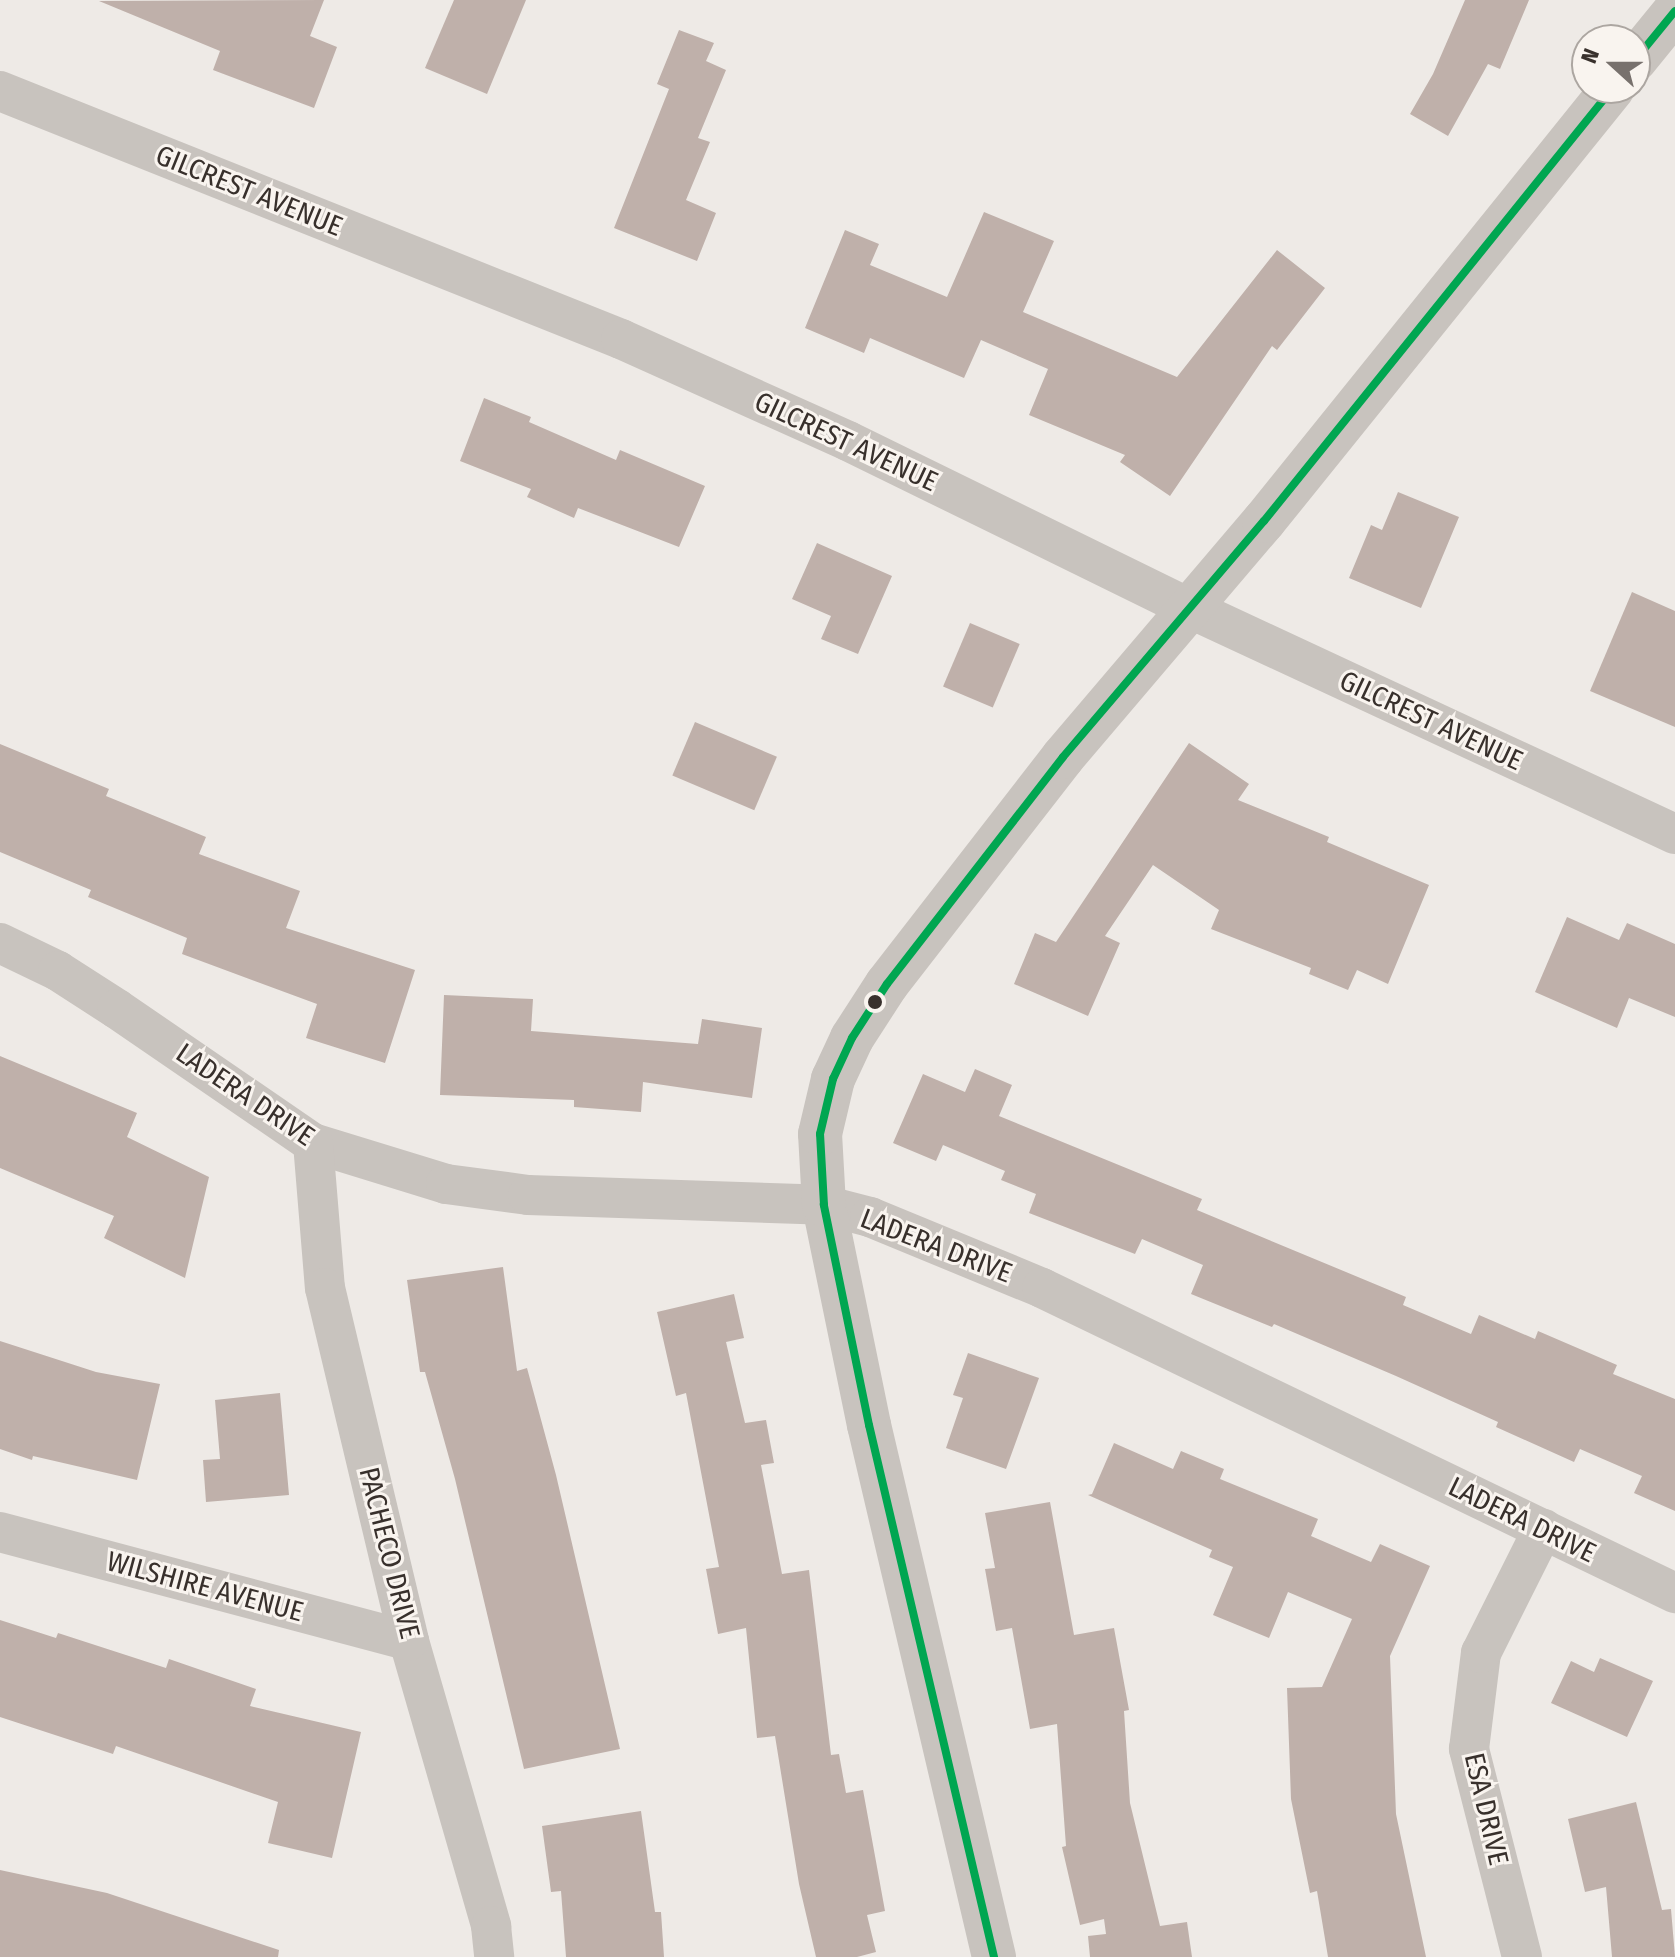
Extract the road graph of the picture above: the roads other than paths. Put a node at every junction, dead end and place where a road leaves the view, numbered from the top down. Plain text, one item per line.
1 (1675, 11) edge
2 (1651, 40) edge
3 (0, 91) edge
4 (1600, 104) edge
5 (1189, 608) junction
6 (1675, 834) edge
7 (0, 943) edge
8 (313, 1143) junction
9 (824, 1205) junction
10 (1543, 1529) junction
11 (0, 1532) edge
12 (1675, 1593) edge
13 (409, 1641) junction
14 (494, 1957) edge
15 (994, 1957) edge
16 (1522, 1957) edge

1 - 2 street
3 - 5 street, GILCREST AVENUE
4 - 5 street
5 - 6 street, GILCREST AVENUE
5 - 9 street
7 - 8 street, LADERA DRIVE
8 - 9 street, LADERA DRIVE
8 - 13 street, PACHECO DRIVE
9 - 10 street, LADERA DRIVE
9 - 15 street
10 - 12 street, LADERA DRIVE
10 - 16 street, ESA DRIVE
11 - 13 street, WILSHIRE AVENUE
13 - 14 street, PACHECO DRIVE

